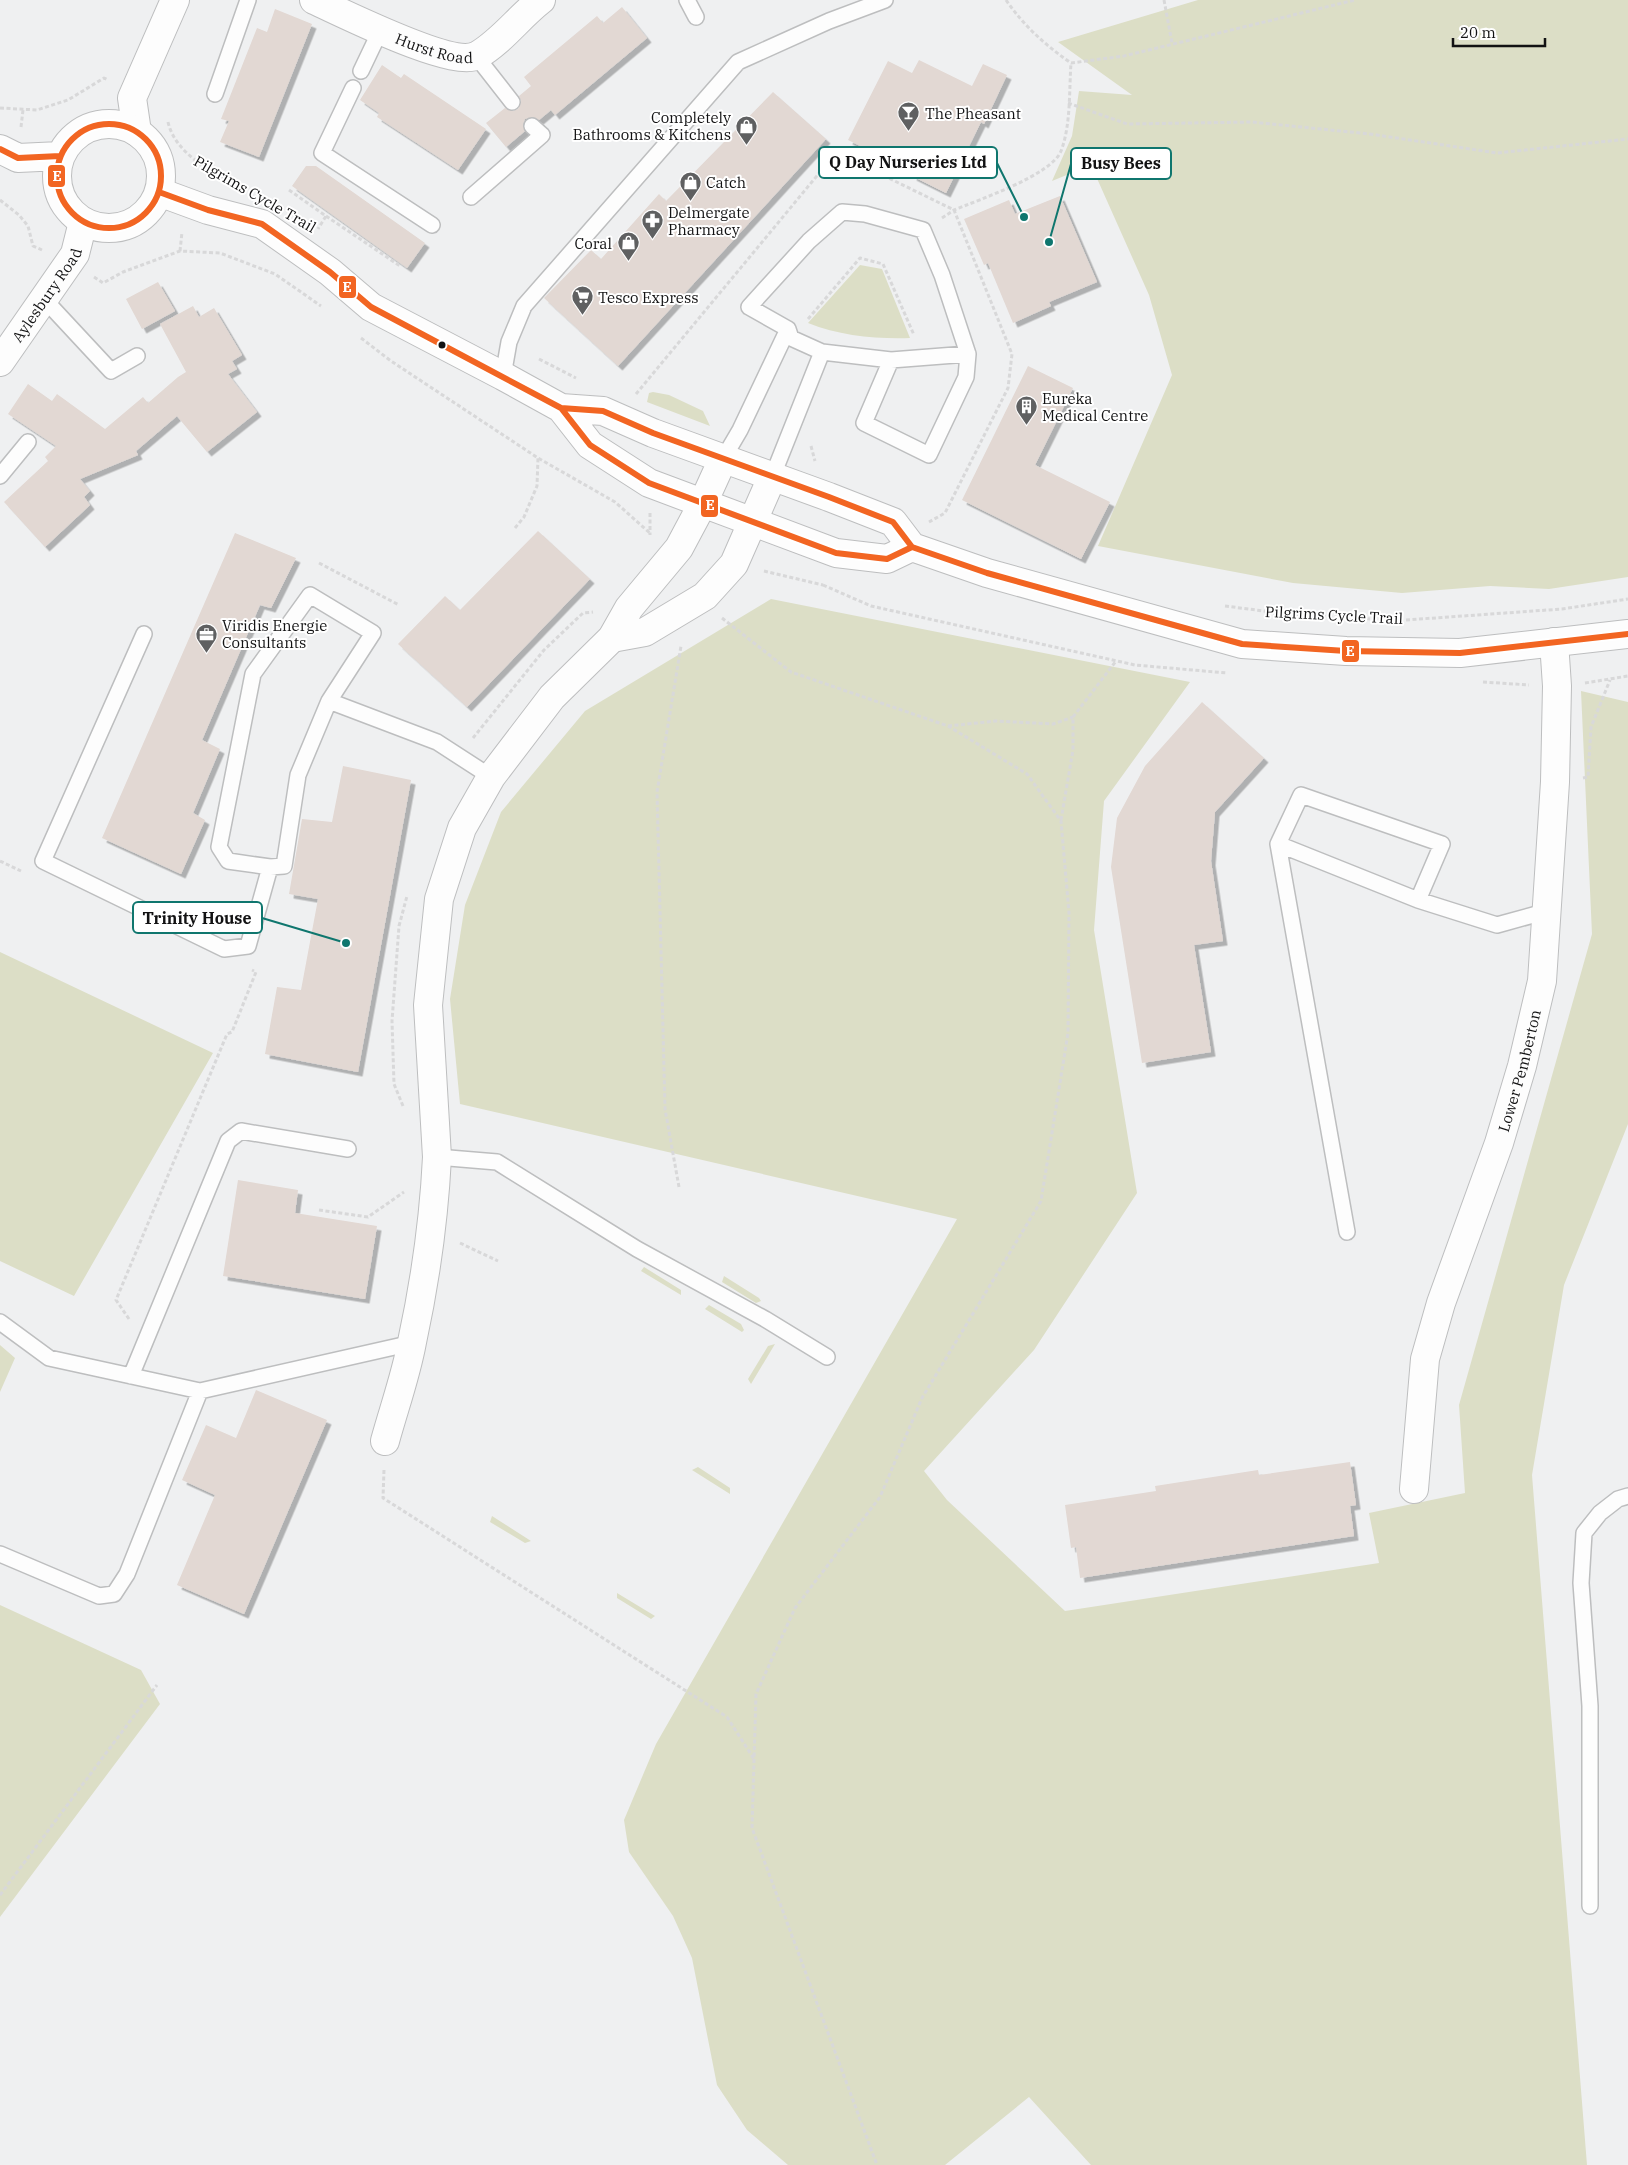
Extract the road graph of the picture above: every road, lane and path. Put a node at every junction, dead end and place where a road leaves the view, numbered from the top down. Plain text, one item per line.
1 (175, 0) edge
2 (248, 0) edge
3 (314, 0) edge
4 (541, 0) edge
5 (687, 0) edge
6 (885, 0) edge
7 (1006, 0) edge
8 (1164, 0) edge
9 (1355, 0) edge
10 (696, 17) dead end
11 (382, 29) junction
12 (1172, 43) junction
13 (476, 56) junction
14 (1071, 63) junction
15 (362, 72) dead end
16 (353, 88) dead end
17 (215, 94) dead end
18 (132, 98) junction
19 (512, 102) dead end
20 (1068, 103) junction
21 (0, 108) edge
22 (532, 126) dead end
23 (138, 132) junction
24 (1628, 139) edge
25 (0, 149) edge
26 (60, 156) junction
27 (244, 189) dead end
28 (289, 190) dead end
29 (159, 192) junction
30 (471, 197) dead end
31 (0, 200) edge
32 (954, 210) junction
33 (326, 216) junction
34 (83, 222) junction
35 (312, 224) dead end
36 (432, 225) dead end
37 (317, 229) junction
38 (922, 230) junction
39 (324, 235) dead end
40 (71, 261) junction
41 (400, 266) dead end
42 (44, 299) junction
43 (323, 308) dead end
44 (790, 333) junction
45 (822, 352) junction
46 (968, 354) junction
47 (137, 356) dead end
48 (924, 357) junction
49 (891, 360) junction
50 (391, 361) dead end
51 (0, 362) edge
52 (503, 376) junction
53 (634, 397) dead end
54 (561, 408) junction
55 (28, 442) dead end
56 (538, 458) junction
57 (723, 459) junction
58 (773, 475) junction
59 (0, 476) edge
60 (703, 503) junction
61 (753, 522) junction
62 (928, 523) dead end
63 (515, 528) dead end
64 (650, 534) dead end
65 (912, 547) junction
66 (319, 563) dead end
67 (1628, 599) edge
68 (1220, 605) dead end
69 (399, 606) dead end
70 (596, 612) dead end
71 (719, 615) dead end
72 (1373, 620) dead end
73 (1402, 620) dead end
74 (144, 634) dead end
75 (1628, 634) edge
76 (612, 638) junction
77 (682, 640) dead end
78 (1554, 642) junction
79 (1116, 661) dead end
80 (1628, 676) edge
81 (1610, 680) junction
82 (1557, 686) junction
83 (329, 701) junction
84 (1074, 716) junction
85 (948, 726) junction
86 (463, 759) junction
87 (490, 777) junction
88 (1555, 782) junction
89 (1061, 821) junction
90 (1278, 844) junction
91 (270, 867) junction
92 (1418, 900) junction
93 (1548, 911) junction
94 (227, 1034) dead end
95 (348, 1149) dead end
96 (437, 1157) junction
97 (679, 1187) dead end
98 (435, 1189) junction
99 (318, 1210) dead end
100 (430, 1229) junction
101 (1347, 1232) dead end
102 (498, 1261) dead end
103 (0, 1322) edge
104 (149, 1332) junction
105 (412, 1343) junction
106 (827, 1357) dead end
107 (131, 1376) junction
108 (200, 1391) junction
109 (385, 1441) joint
110 (1414, 1489) dead end
111 (1628, 1496) edge
112 (0, 1554) edge
113 (157, 1685) dead end
114 (754, 1760) junction
115 (0, 1895) edge
116 (1590, 1906) dead end
117 (877, 2165) edge

1 - 18 street
2 - 17 lane
3 - 11 street, Hurst Road
4 - 13 street, Hurst Road
5 - 10 lane
6 - 52 lane
7 - 14 path
8 - 12 path
9 - 12 path
11 - 13 street, Hurst Road
11 - 15 lane
12 - 14 path
13 - 19 lane
14 - 20 path
16 - 36 lane
18 - 21 path, Pilgrims Cycle Trail
18 - 23 street
18 - 27 path, Pilgrims Cycle Trail
20 - 24 path
20 - 32 path
22 - 30 lane
23 - 26 street
23 - 29 street
25 - 26 street
26 - 34 street
28 - 33 path
29 - 34 street
29 - 52 street
31 - 40 path
32 - 38 path
32 - 53 path
32 - 62 path
33 - 37 path
33 - 41 path
34 - 40 street, Aylesbury Road
35 - 37 path, Pilgrims Cycle Trail
37 - 39 path, Pilgrims Cycle Trail
38 - 44 lane
38 - 46 lane
40 - 42 street, Aylesbury Road
40 - 43 path
42 - 47 lane
42 - 51 street, Aylesbury Road
44 - 45 lane
44 - 48 path
44 - 57 lane
45 - 49 lane
45 - 58 lane
46 - 48 lane
46 - 49 lane
48 - 49 lane
50 - 56 path
52 - 54 street
54 - 57 street
54 - 60 street
55 - 59 lane
56 - 63 path
56 - 64 path
57 - 58 street
57 - 60 street
58 - 61 street
58 - 65 street
60 - 61 street
60 - 76 street
61 - 65 street
61 - 76 street
65 - 78 street
66 - 69 path
67 - 73 path, Pilgrims Cycle Trail
68 - 72 path, Pilgrims Cycle Trail
70 - 86 path
71 - 85 path
74 - 91 lane
75 - 78 street
76 - 87 street
77 - 97 path
78 - 82 street, Lower Pemberton
79 - 84 path
80 - 81 path
81 - 82 path
81 - 88 path
82 - 88 street, Lower Pemberton
83 - 86 lane
83 - 91 lane
83 - 91 lane
84 - 85 path
84 - 89 path
85 - 89 path
86 - 87 lane
87 - 96 street
88 - 93 street, Lower Pemberton
89 - 114 path
90 - 92 lane
90 - 92 lane
90 - 101 lane
92 - 93 lane
93 - 110 street, Lower Pemberton
94 - 104 path
95 - 104 lane
96 - 98 street
96 - 106 lane
98 - 99 path
98 - 100 street
100 - 102 path
100 - 105 street
103 - 107 lane
104 - 107 lane
105 - 108 lane
105 - 109 street
107 - 108 lane
108 - 112 lane
109 - 114 path
111 - 116 lane
113 - 115 path
114 - 117 path

